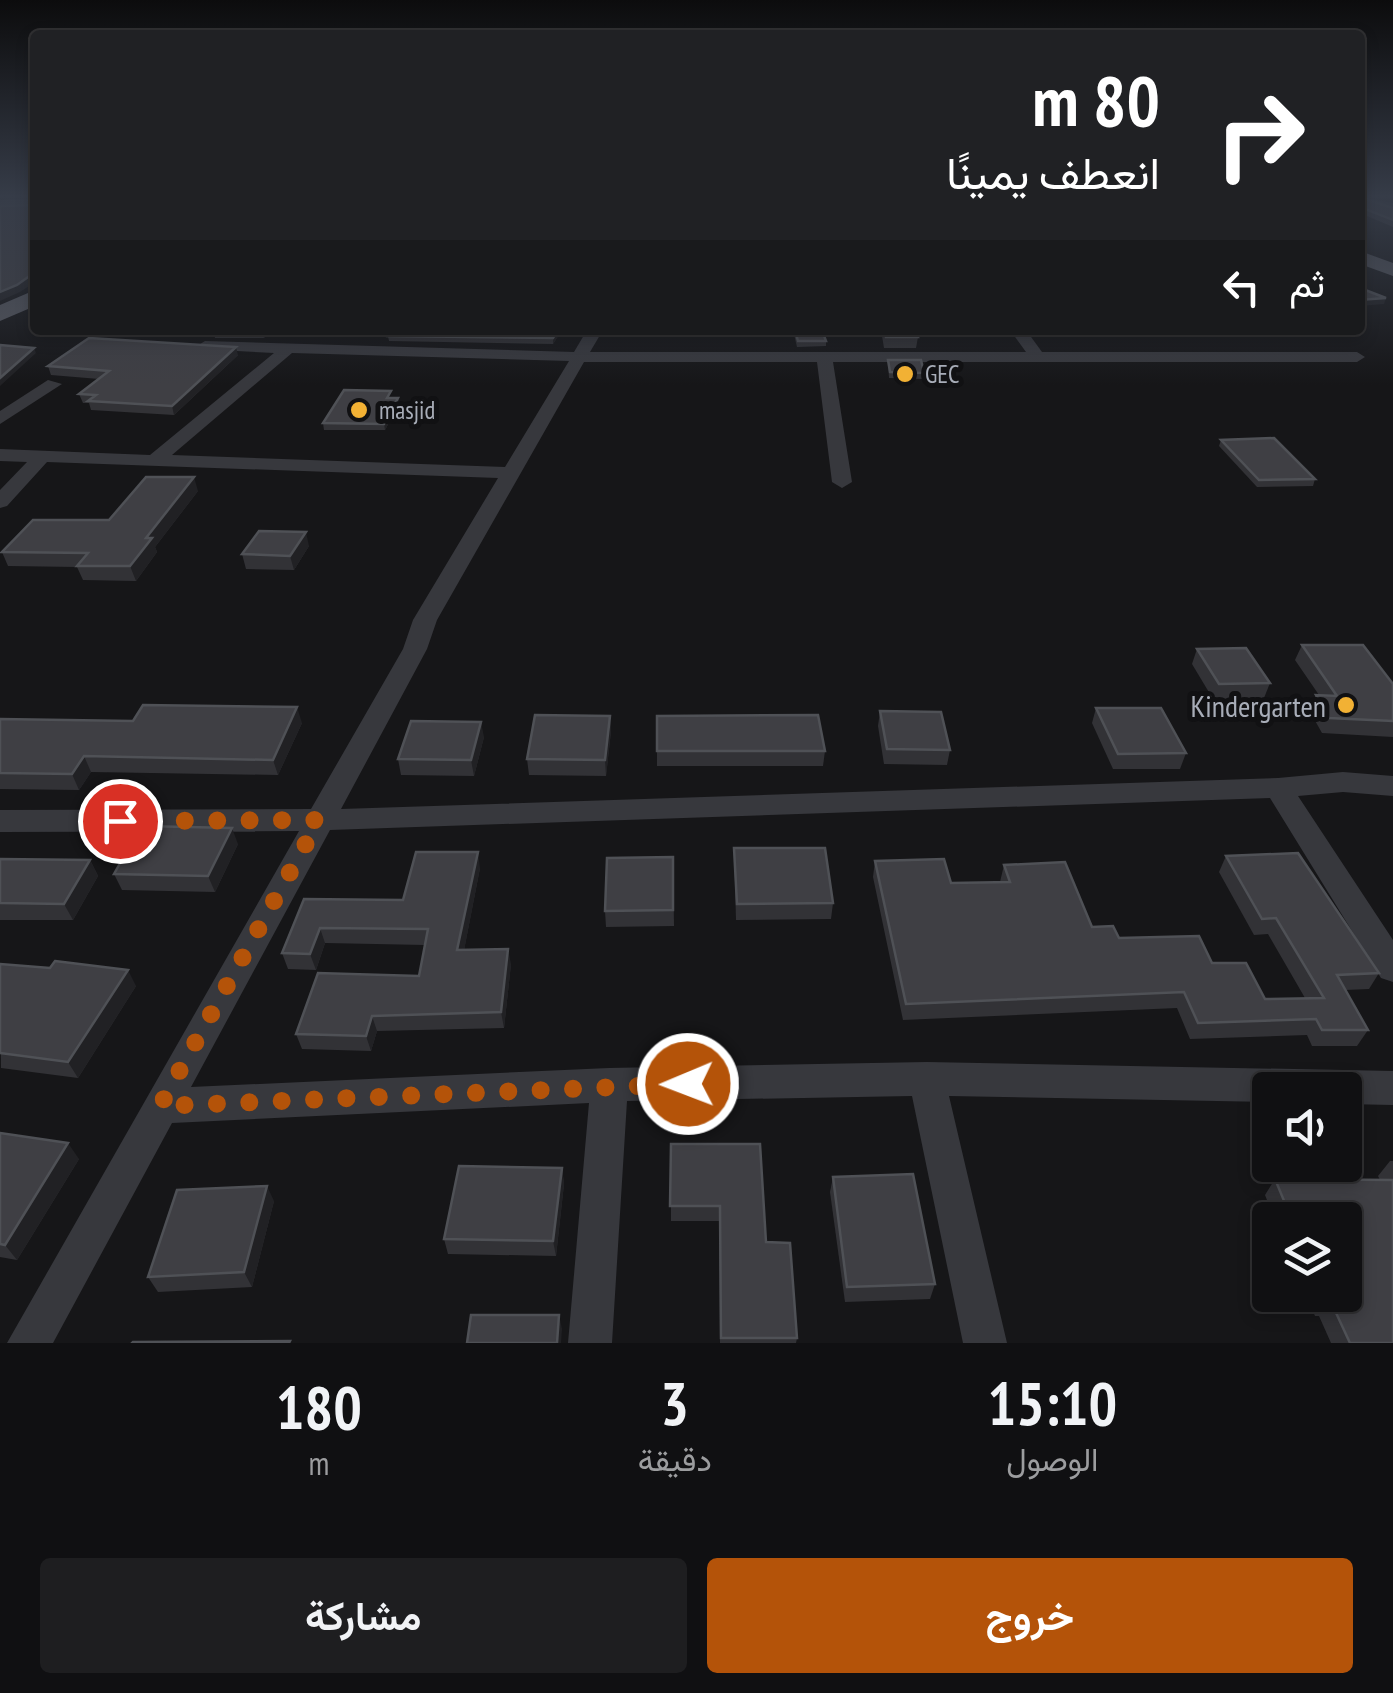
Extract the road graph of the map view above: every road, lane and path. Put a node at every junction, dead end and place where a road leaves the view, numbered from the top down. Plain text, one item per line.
1 (1369, 260) edge
2 (1393, 270) edge
3 (30, 287) edge
4 (30, 299) edge
5 (0, 302) edge
6 (0, 314) edge
7 (592, 335) edge
8 (1022, 335) edge
9 (183, 346) edge
10 (288, 349) junction
11 (1036, 354) junction
12 (824, 356) junction
13 (579, 357) junction
14 (1357, 357) dead end
15 (54, 384) dead end
16 (0, 419) edge
17 (0, 455) edge
18 (43, 456) junction
19 (156, 458) junction
20 (512, 473) junction
21 (842, 482) dead end
22 (0, 502) edge
23 (1393, 786) edge
24 (1278, 788) junction
25 (319, 820) junction
26 (0, 821) edge
27 (1393, 968) edge
28 (927, 1079) junction
29 (608, 1086) junction
30 (1393, 1088) edge
31 (160, 1106) junction
32 (29, 1343) edge
33 (590, 1343) edge
34 (985, 1343) edge

1 - 2 main road
3 - 5 main road
4 - 6 main road
7 - 13 street
8 - 11 street
9 - 10 street
10 - 13 street
10 - 19 street
11 - 12 street
11 - 14 street
12 - 13 street
12 - 21 street
13 - 20 street
15 - 16 street
17 - 18 street
18 - 19 street
18 - 22 street
19 - 20 street
20 - 25 street
23 - 24 street
24 - 25 street
24 - 27 street
25 - 26 street
25 - 31 street
28 - 29 street
28 - 30 street
28 - 34 street
29 - 31 street
29 - 33 street
31 - 32 street

